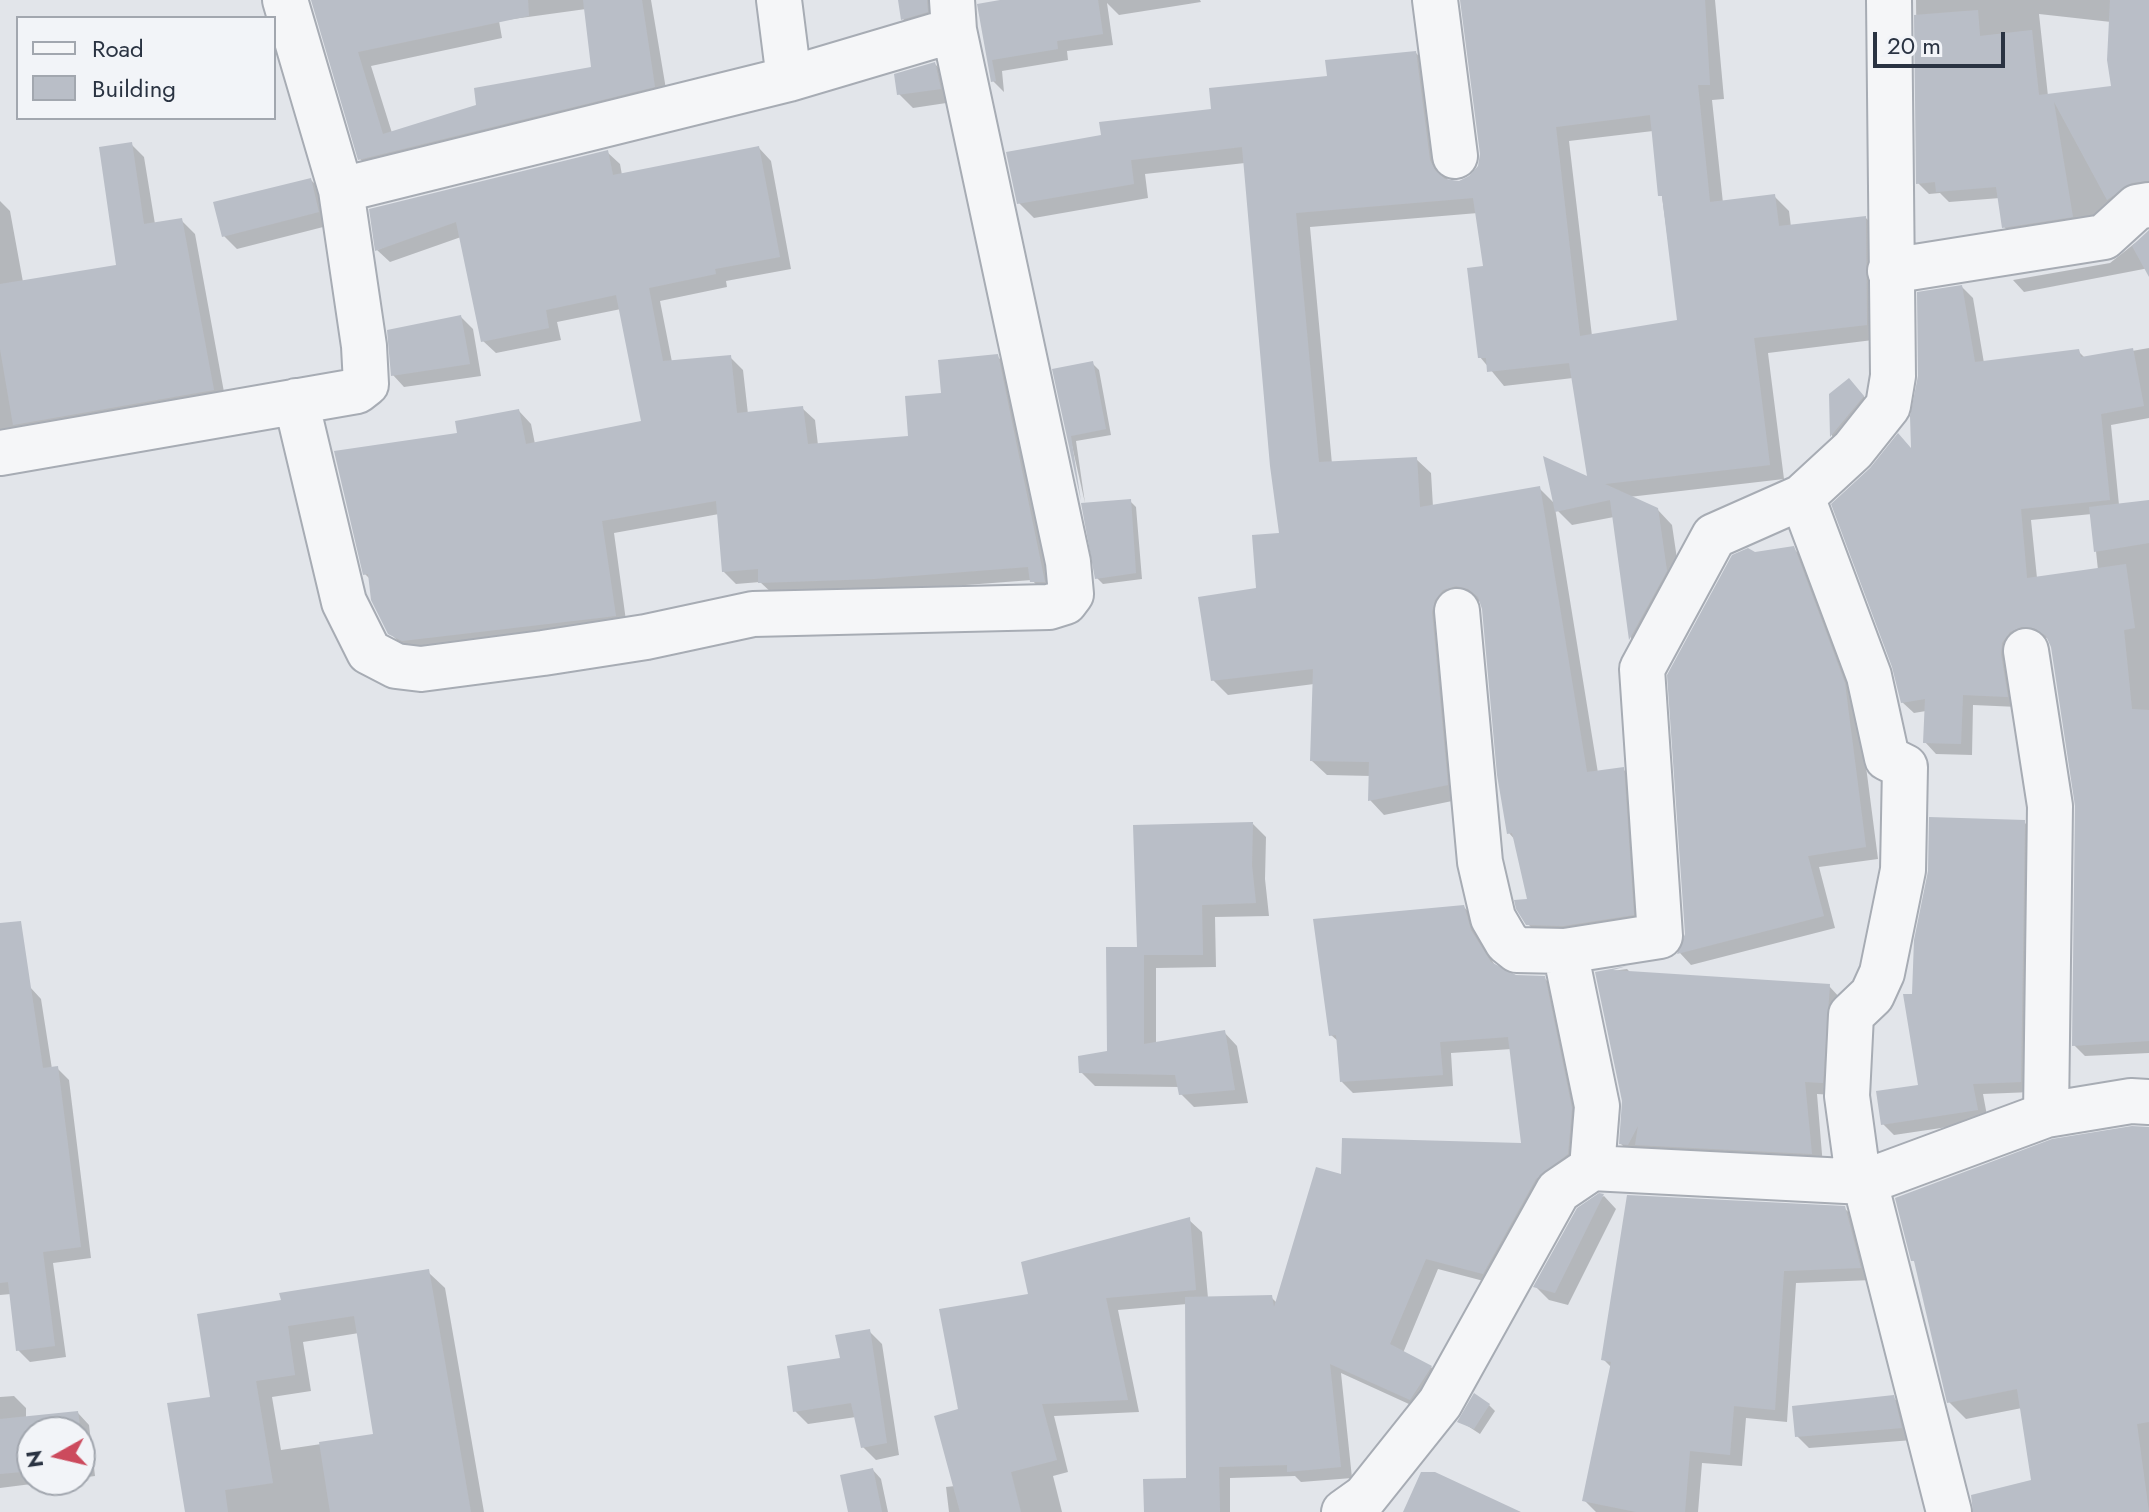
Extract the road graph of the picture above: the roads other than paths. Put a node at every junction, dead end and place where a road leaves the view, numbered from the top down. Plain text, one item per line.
1 (285, 0) edge
2 (779, 0) edge
3 (1435, 0) edge
4 (1889, 0) edge
5 (953, 15) edge
6 (789, 79) junction
7 (1455, 156) dead end
8 (341, 190) junction
9 (2149, 205) edge
10 (1890, 271) junction
11 (296, 401) junction
12 (0, 453) edge
13 (1802, 497) junction
14 (1457, 611) dead end
15 (2026, 651) dead end
16 (1565, 951) junction
17 (2149, 1102) edge
18 (2046, 1115) junction
19 (1592, 1168) junction
20 (1865, 1182) junction
21 (1344, 1512) edge
22 (1949, 1512) edge

1 - 8 street
2 - 6 street
3 - 7 street
4 - 10 street
5 - 6 street
5 - 11 street
6 - 8 street
8 - 11 street
9 - 10 street
10 - 13 street
11 - 12 street
13 - 16 street
13 - 20 street
14 - 16 street
15 - 18 street
16 - 19 street
17 - 18 street
18 - 20 street
19 - 20 street
19 - 21 street
20 - 22 street

